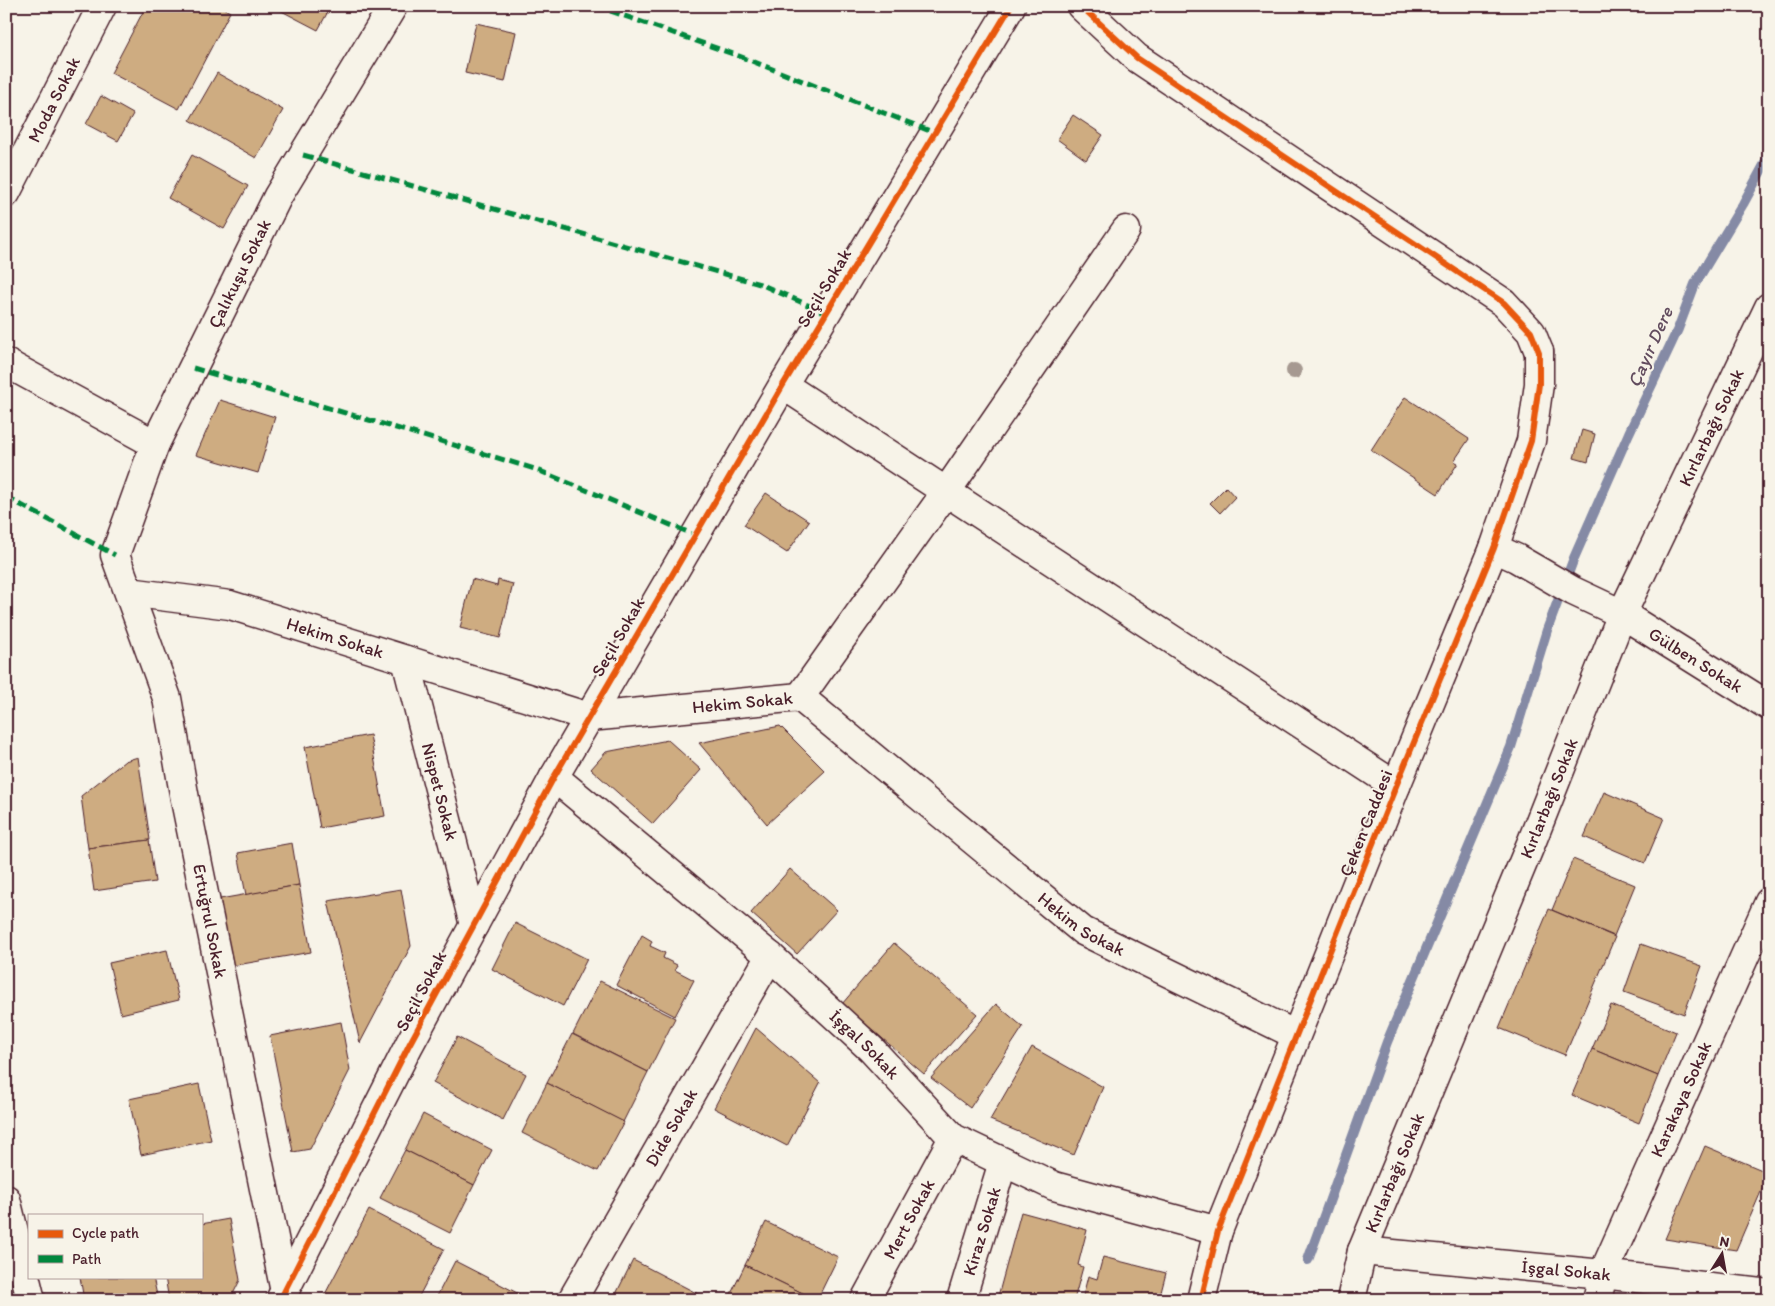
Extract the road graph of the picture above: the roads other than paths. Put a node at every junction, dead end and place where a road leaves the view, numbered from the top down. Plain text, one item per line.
1 (102, 6) edge
2 (393, 6) edge
3 (1011, 6) edge
4 (1081, 6) edge
5 (6, 193) edge
6 (1126, 230) dead end
7 (1769, 307) edge
8 (6, 363) edge
9 (783, 385) junction
10 (155, 444) junction
11 (946, 492) junction
12 (1494, 548) junction
13 (115, 555) joint
14 (129, 592) junction
15 (1622, 614) junction
16 (406, 660) junction
17 (800, 697) junction
18 (1769, 706) edge
19 (589, 716) junction
20 (554, 776) junction
21 (1396, 786) junction
22 (1769, 902) edge
23 (474, 925) junction
24 (770, 956) junction
25 (1296, 1035) junction
26 (953, 1138) junction
27 (1003, 1162) junction
28 (6, 1199) edge
29 (1218, 1231) junction
30 (1362, 1251) junction
31 (1600, 1287) edge
32 (1769, 1294) edge
33 (283, 1296) edge
34 (30, 1300) edge
35 (572, 1300) edge
36 (865, 1300) edge
37 (961, 1300) edge
38 (1201, 1300) edge
39 (1351, 1300) edge

1 - 5 street, Moda Sokak
2 - 10 street, Çalıkuşu Sokak
3 - 9 street, Seçil Sokak
4 - 12 street, Çeken Caddesi
6 - 11 street
7 - 15 street, Kırlarbağı Sokak
8 - 10 street
9 - 11 street
9 - 19 street, Seçil Sokak
10 - 13 street, Çalıkuşu Sokak
11 - 17 street
11 - 21 street
12 - 15 street, Gülben Sokak
12 - 21 street, Çeken Caddesi
13 - 14 street, Ertuğrul Sokak
14 - 16 street, Hekim Sokak
14 - 33 street, Ertuğrul Sokak
15 - 18 street, Gülben Sokak
15 - 30 street, Kırlarbağı Sokak
16 - 19 street, Hekim Sokak
16 - 23 street, Nispet Sokak
17 - 19 street, Hekim Sokak
17 - 25 street, Hekim Sokak
19 - 20 street, Seçil Sokak
20 - 23 street, Seçil Sokak
20 - 24 street, İşgal Sokak
21 - 25 street, Çeken Caddesi
22 - 31 street, Karakaya Sokak
23 - 33 street, Seçil Sokak
24 - 26 street, İşgal Sokak
24 - 35 street, Dide Sokak
25 - 29 street, Çeken Caddesi
26 - 27 street, İşgal Sokak
26 - 36 street, Mert Sokak
27 - 29 street, İşgal Sokak
27 - 37 street, Kiraz Sokak
28 - 34 street
29 - 38 street, Çeken Caddesi
30 - 31 street, İşgal Sokak
30 - 39 street, Kırlarbağı Sokak
31 - 32 street, İşgal Sokak

